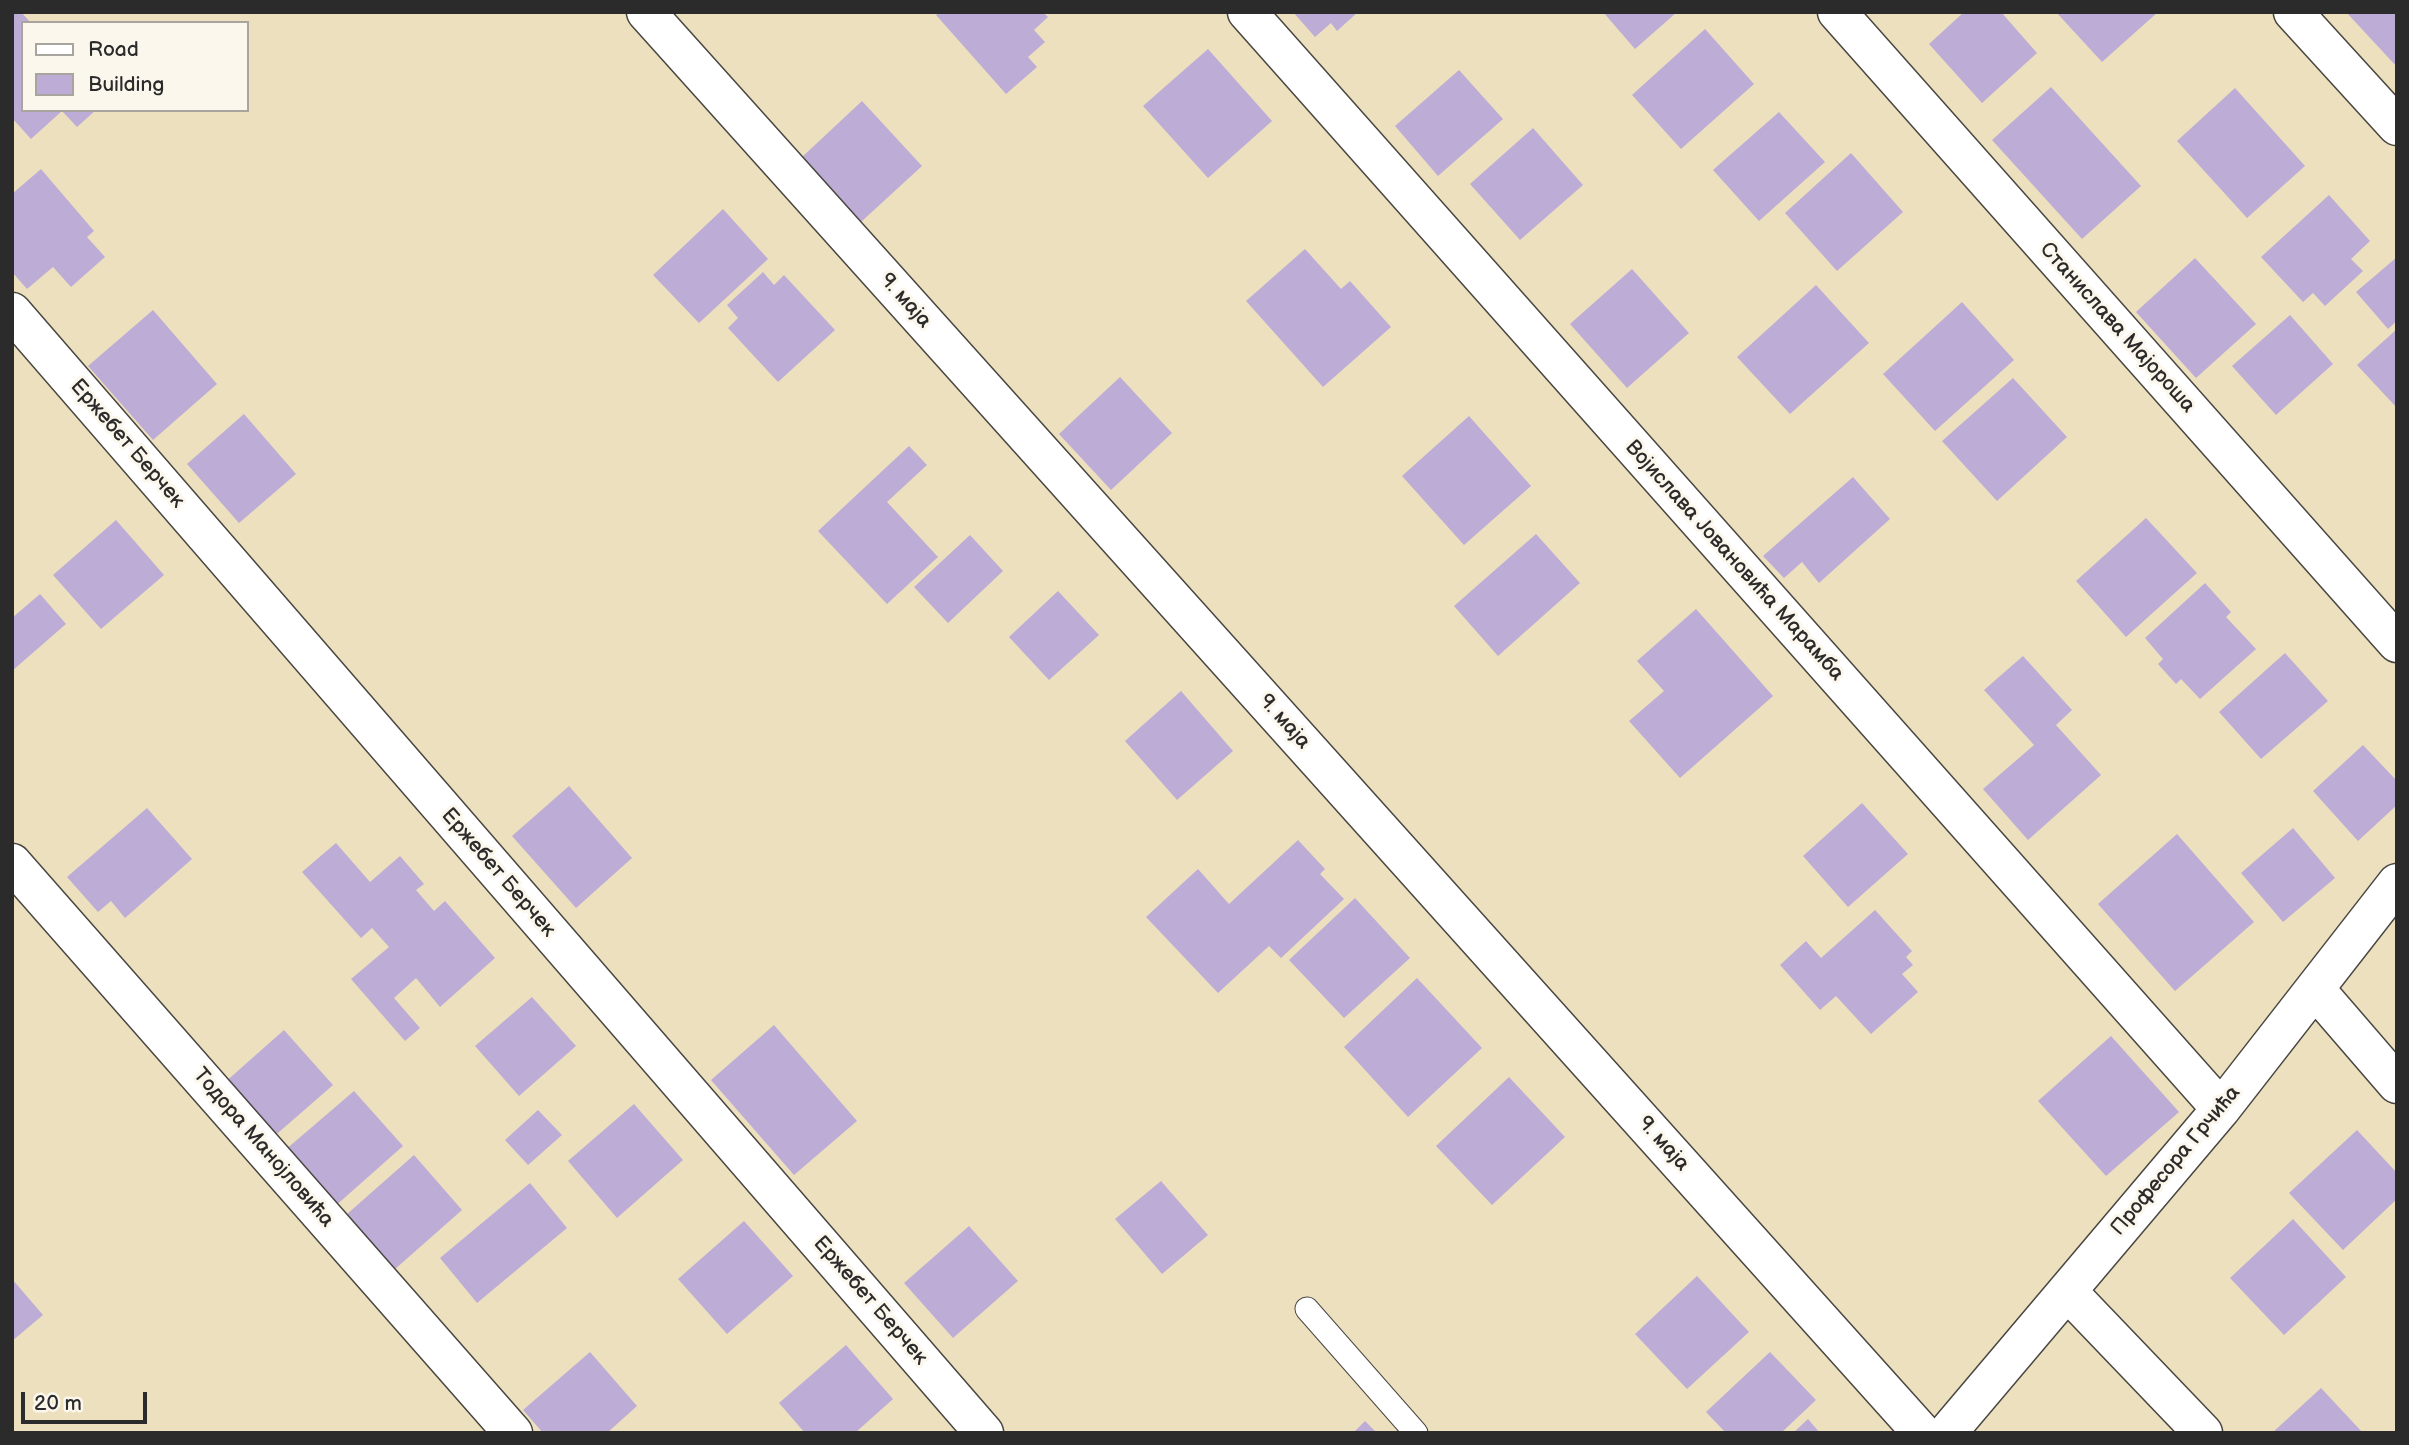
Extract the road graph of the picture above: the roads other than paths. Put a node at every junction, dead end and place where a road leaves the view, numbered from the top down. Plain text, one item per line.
1 (646, 12) edge
2 (1247, 12) edge
3 (1837, 12) edge
4 (2293, 12) edge
5 (2397, 126) edge
6 (12, 312) edge
7 (2397, 643) edge
8 (12, 863) edge
9 (2397, 883) edge
10 (2315, 989) junction
11 (2397, 1084) edge
12 (2221, 1109) junction
13 (2067, 1291) junction
14 (1307, 1309) dead end
15 (513, 1433) edge
16 (984, 1433) edge
17 (1416, 1433) edge
18 (1923, 1433) edge
19 (1947, 1433) edge
20 (2203, 1433) edge

1 - 18 street, 9. маја
2 - 12 street, Војислава Јовановића Марамба
3 - 7 street, Станислава Мајороша
4 - 5 street
6 - 16 street, Ержебет Берчек
8 - 15 street, Тодора Манојловића
9 - 10 street, Професора Грчића
10 - 11 street
10 - 12 street, Професора Грчића
12 - 13 street, Професора Грчића
13 - 19 street, Професора Грчића
13 - 20 street
14 - 17 lane

